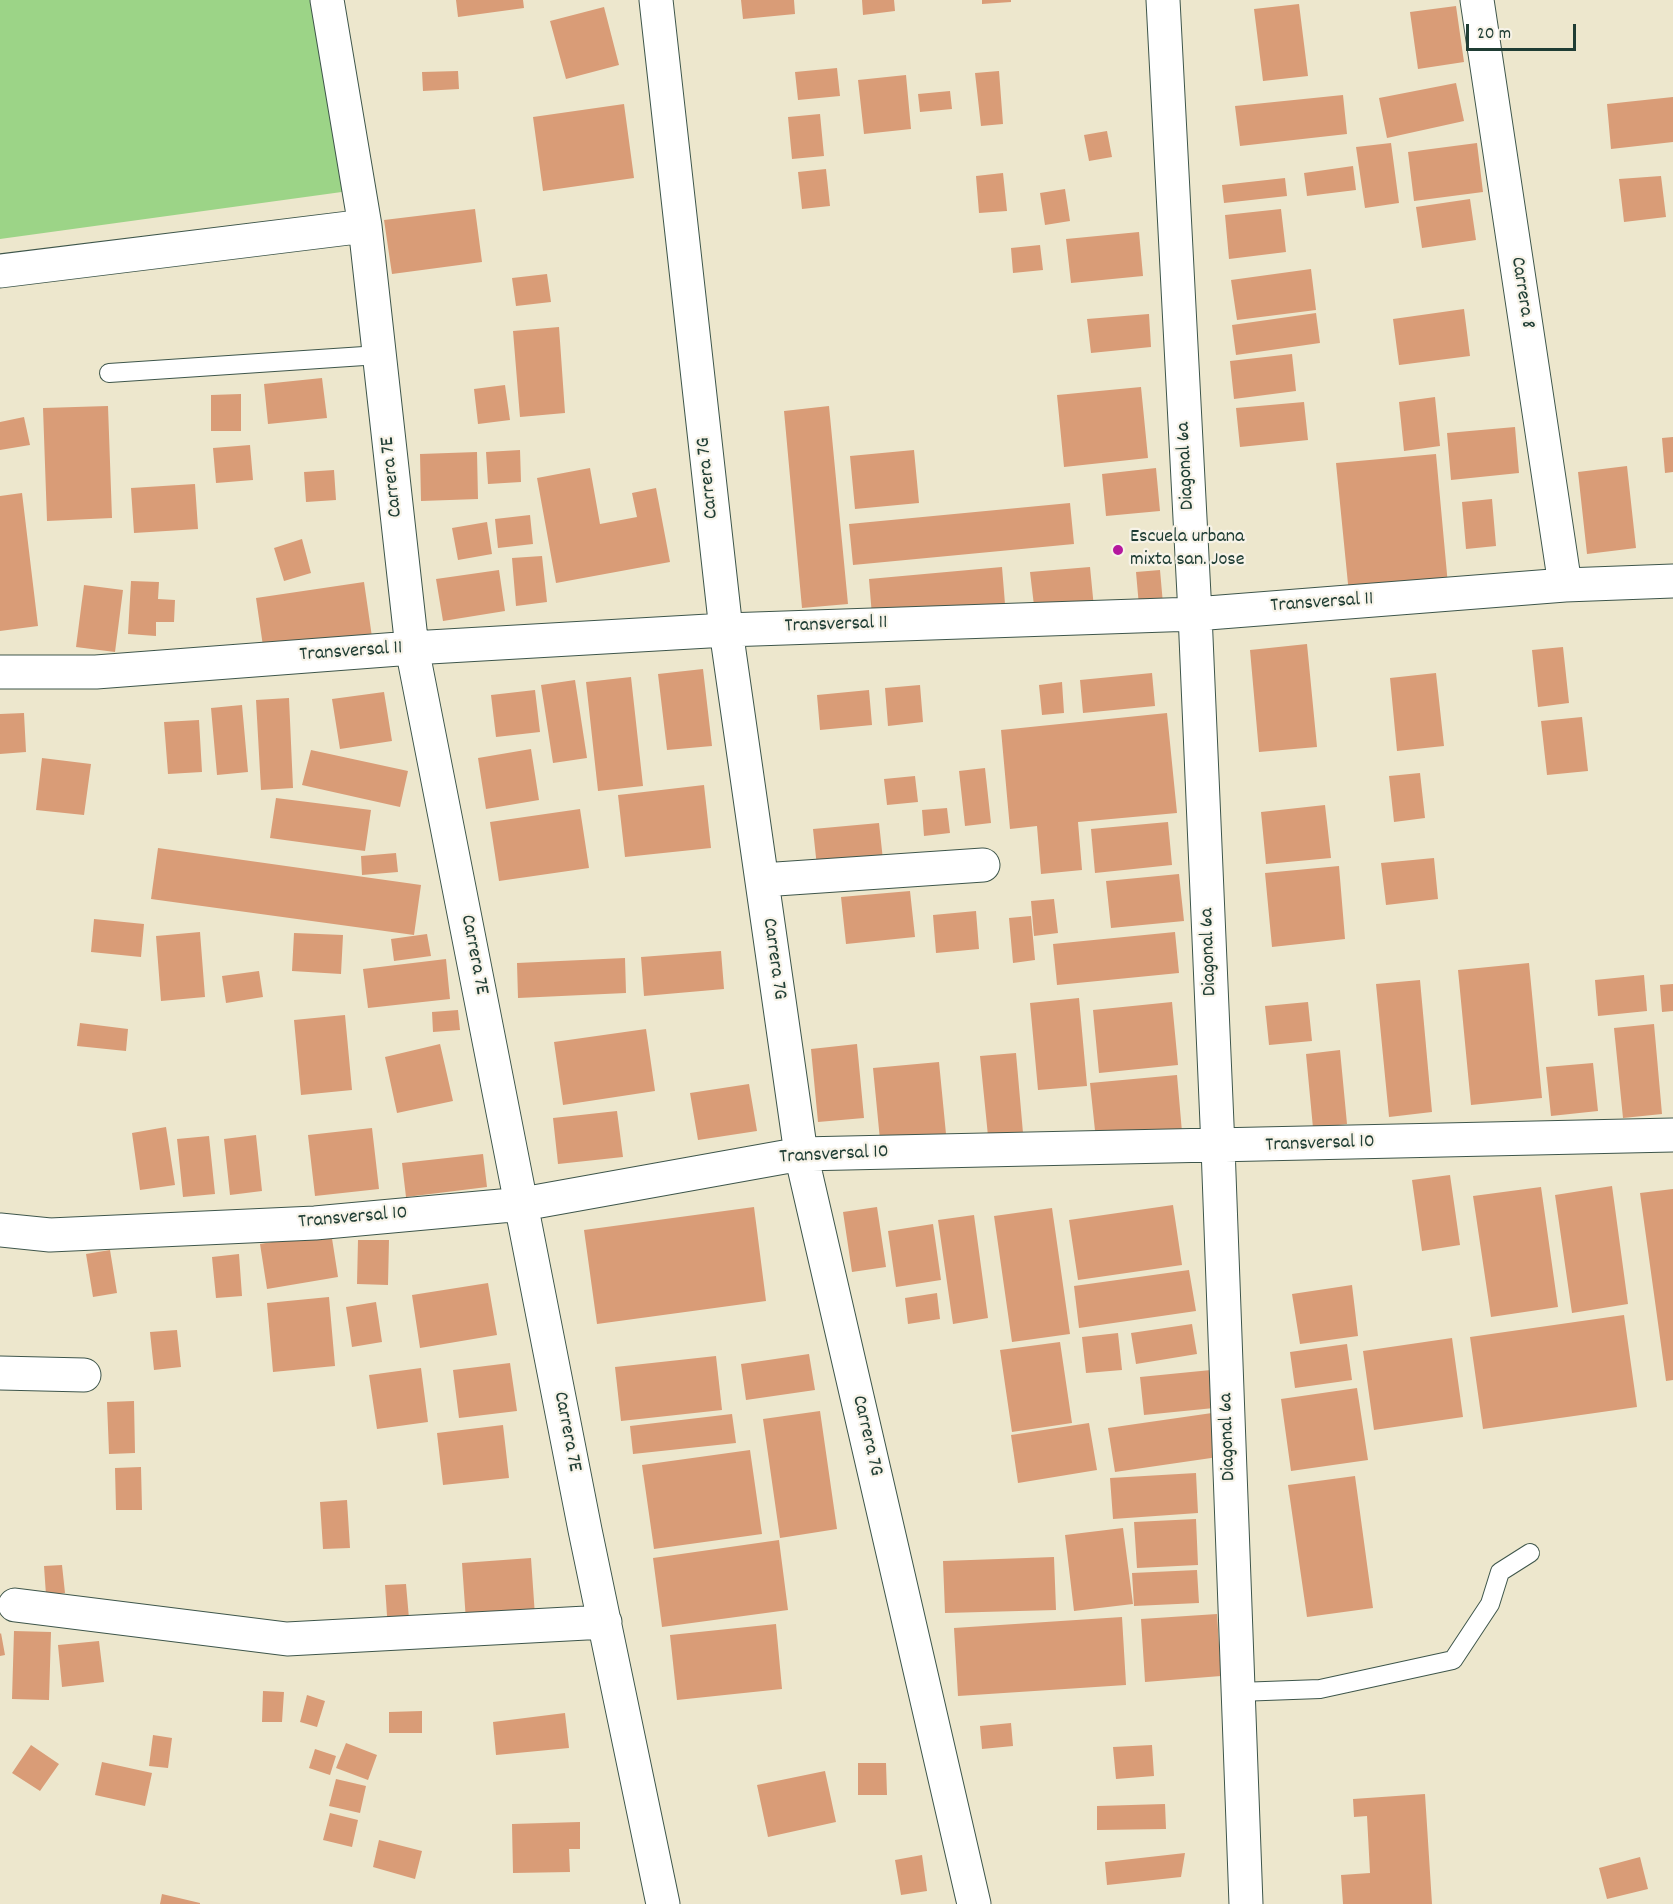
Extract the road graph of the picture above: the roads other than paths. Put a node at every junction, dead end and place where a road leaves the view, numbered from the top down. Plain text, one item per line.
1 (327, 0) edge
2 (656, 0) edge
3 (1163, 0) edge
4 (1477, 0) edge
5 (365, 226) junction
6 (0, 271) edge
7 (379, 355) junction
8 (109, 373) dead end
9 (1673, 581) edge
10 (1565, 585) junction
11 (1195, 614) junction
12 (726, 630) junction
13 (412, 648) junction
14 (0, 672) edge
15 (983, 865) dead end
16 (762, 880) junction
17 (1673, 1135) edge
18 (1218, 1147) junction
19 (801, 1154) junction
20 (523, 1204) junction
21 (0, 1230) edge
22 (0, 1373) edge
23 (84, 1375) dead end
24 (1530, 1553) dead end
25 (15, 1605) dead end
26 (605, 1622) junction
27 (1238, 1692) junction
28 (663, 1904) edge
29 (974, 1904) edge
30 (1246, 1904) edge

1 - 5 street, Carrera 7E
2 - 12 street, Carrera 7G
3 - 11 street, Diagonal 6a
4 - 10 street, Carrera 8
5 - 6 street
5 - 7 street, Carrera 7E
7 - 8 lane
7 - 13 street, Carrera 7E
9 - 10 street, Transversal 11
10 - 11 street, Transversal 11
11 - 12 street, Transversal 11
11 - 18 street, Diagonal 6a
12 - 13 street, Transversal 11
12 - 16 street, Carrera 7G
13 - 14 street, Transversal 11
13 - 20 street, Carrera 7E
15 - 16 street
16 - 19 street, Carrera 7G
17 - 18 street, Transversal 10
18 - 19 street, Transversal 10
18 - 27 street, Diagonal 6a
19 - 20 street, Transversal 10
19 - 29 street, Carrera 7G
20 - 21 street, Transversal 10
20 - 26 street, Carrera 7E
22 - 23 street
24 - 27 lane
25 - 26 street
26 - 28 street, Carrera 7E
27 - 30 street, Diagonal 6a

